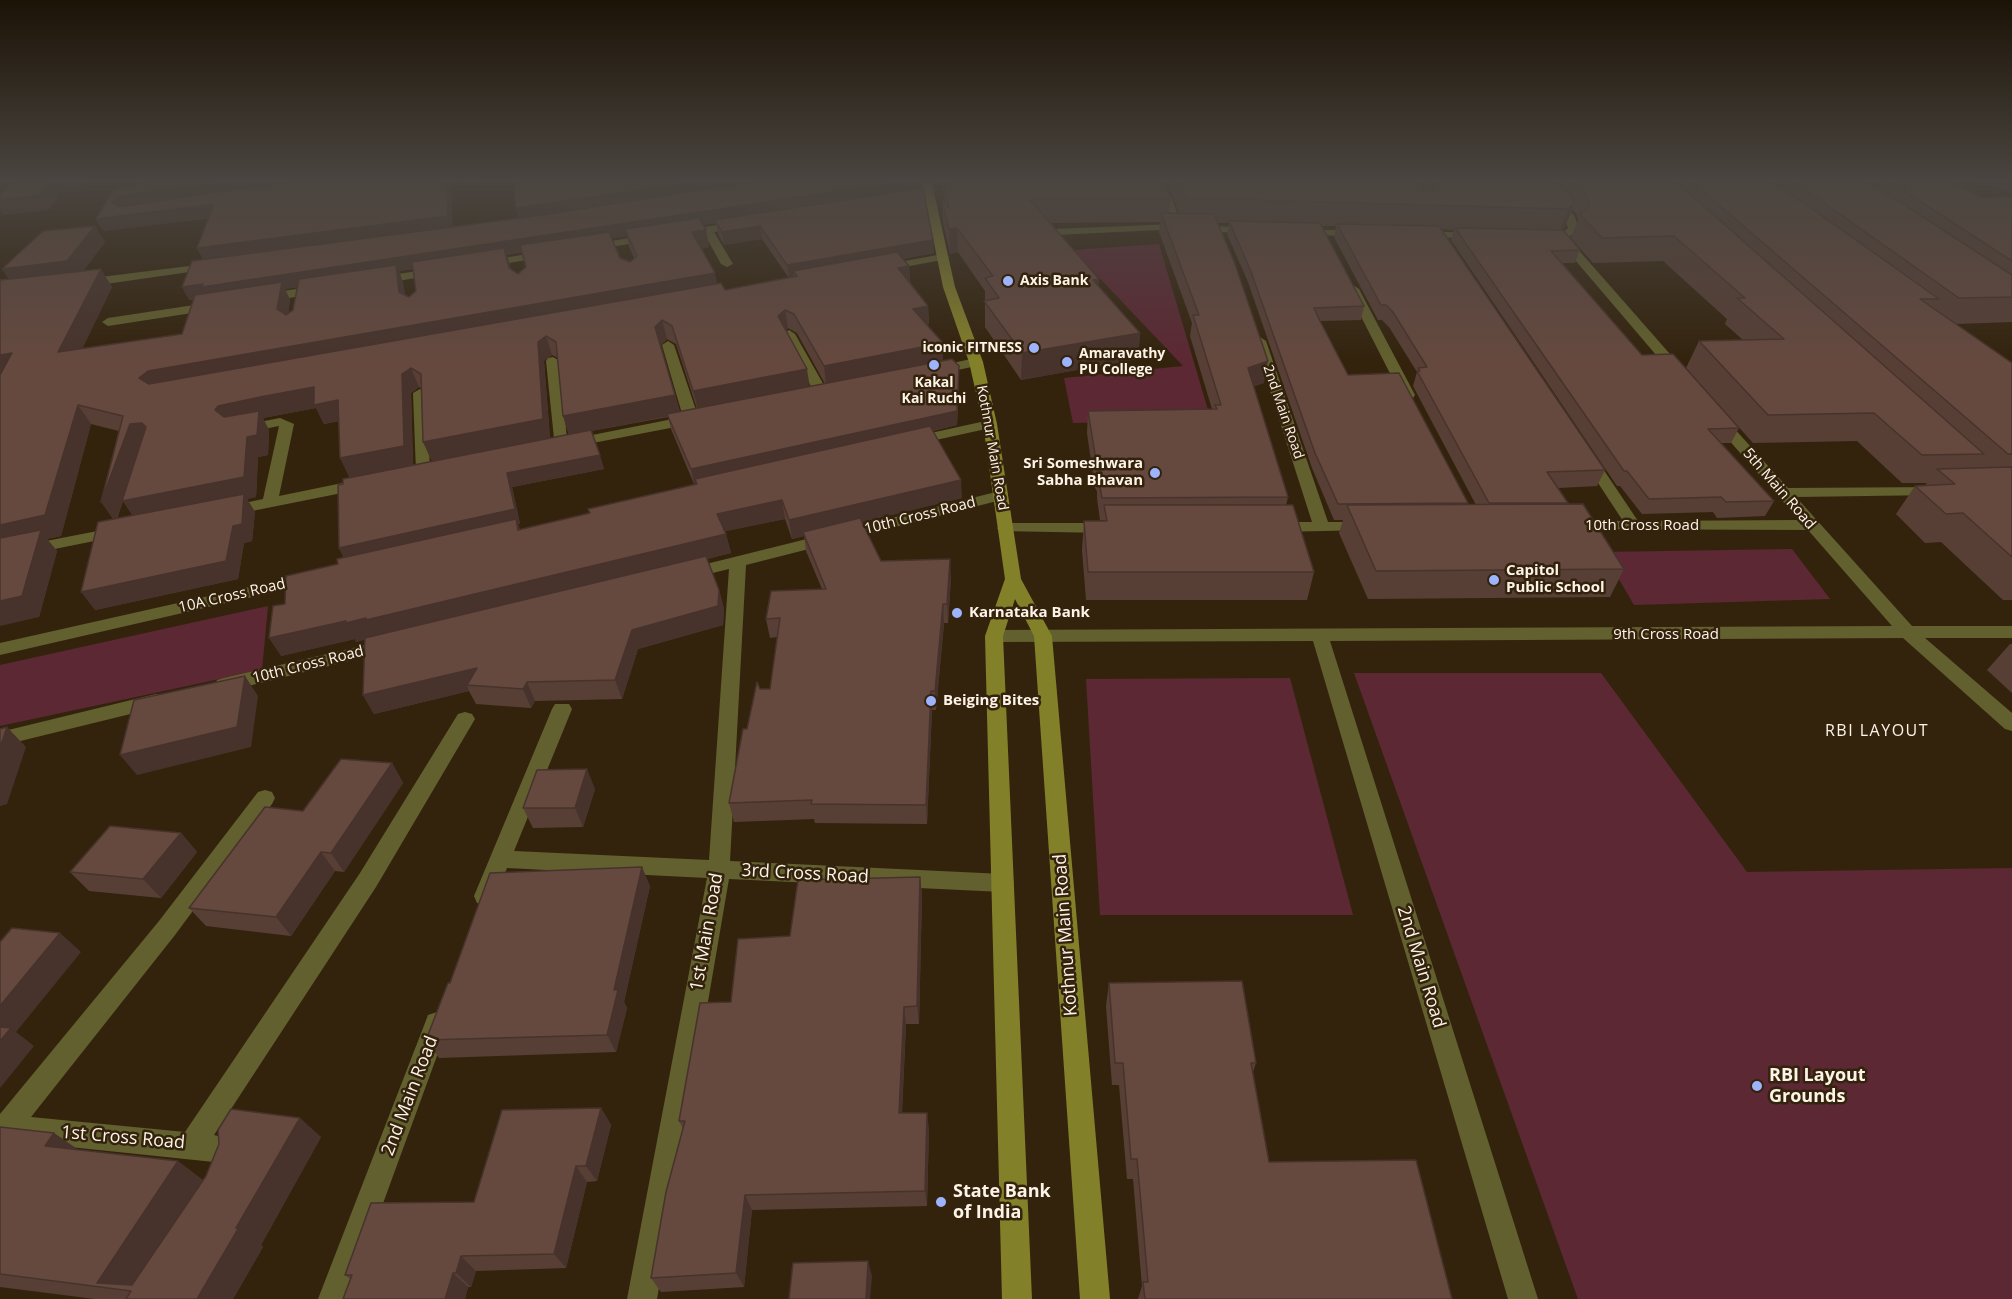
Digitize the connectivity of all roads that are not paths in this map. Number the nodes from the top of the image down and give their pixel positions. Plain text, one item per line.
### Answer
1 (652, 240) edge
2 (713, 240) edge
3 (938, 240) edge
4 (1443, 240) edge
5 (1558, 240) edge
6 (1452, 254) edge
7 (943, 257) junction
8 (231, 264) edge
9 (727, 264) dead end
10 (474, 266) edge
11 (453, 269) edge
12 (873, 270) edge
13 (1345, 273) edge
14 (366, 282) edge
15 (67, 285) edge
16 (333, 288) edge
17 (255, 300) edge
18 (221, 305) edge
19 (108, 322) dead end
20 (1255, 327) edge
21 (789, 334) edge
22 (668, 345) dead end
23 (553, 361) edge
24 (976, 362) junction
25 (921, 374) edge
26 (1692, 388) edge
27 (420, 393) edge
28 (822, 394) edge
29 (1707, 405) edge
30 (1416, 410) edge
31 (990, 424) junction
32 (235, 431) edge
33 (897, 445) edge
34 (1582, 448) edge
35 (423, 472) edge
36 (376, 482) edge
37 (1947, 490) edge
38 (1783, 494) junction
39 (1000, 496) junction
40 (270, 502) junction
41 (213, 514) edge
42 (1811, 525) junction
43 (1556, 526) edge
44 (1634, 526) junction
45 (127, 527) edge
46 (1263, 527) edge
47 (1322, 527) junction
48 (1382, 527) edge
49 (1005, 528) junction
50 (1123, 528) edge
51 (0, 555) edge
52 (738, 561) junction
53 (326, 575) edge
54 (673, 577) edge
55 (1012, 579) junction
56 (2012, 632) edge
57 (1908, 633) junction
58 (994, 636) junction
59 (1043, 636) junction
60 (1320, 636) junction
61 (408, 640) edge
62 (0, 649) edge
63 (210, 688) edge
64 (175, 696) edge
65 (562, 709) dead end
66 (465, 719) dead end
67 (2012, 724) edge
68 (0, 738) edge
69 (265, 798) dead end
70 (500, 859) junction
71 (719, 871) junction
72 (1003, 883) junction
73 (479, 914) edge
74 (445, 1002) edge
75 (3, 1131) edge
76 (194, 1144) junction
77 (223, 1174) edge
78 (333, 1299) edge
79 (642, 1299) edge
80 (1017, 1299) edge
81 (1095, 1299) edge
82 (1523, 1299) edge

1 - 10 street
2 - 9 street
3 - 7 main road, Kothnur Main Road
4 - 6 street
5 - 26 street
7 - 12 street
7 - 24 main road, Kothnur Main Road
8 - 15 street
11 - 14 street
13 - 30 street
16 - 17 street
18 - 19 street
20 - 47 street, 2nd Main Road
21 - 28 street
22 - 23 street
24 - 25 street
24 - 31 main road, Kothnur Main Road
27 - 35 street
29 - 38 street, 5th Main Road
31 - 33 street
31 - 39 main road, Kothnur Main Road
32 - 40 street
34 - 44 street
36 - 40 street
37 - 38 street
38 - 42 street, 5th Main Road
39 - 49 main road, Kothnur Main Road
39 - 52 street, 10th Cross Road
40 - 41 street
42 - 44 street, 10th Cross Road
42 - 57 street, 5th Main Road
43 - 44 street, 10th Cross Road
45 - 51 street
46 - 47 street
47 - 48 street
49 - 50 street
49 - 55 main road, Kothnur Main Road
52 - 54 street, 10th Cross Road
52 - 71 street, 1st Main Road
53 - 62 street, 10A Cross Road
55 - 58 main road, Kothnur Main Road
55 - 59 main road, Kothnur Main Road
56 - 57 street, 9th Cross Road
57 - 60 street, 9th Cross Road
57 - 67 street, 5th Main Road
58 - 59 street, 9th Cross Road
58 - 72 main road, Kothnur Main Road
59 - 60 street, 9th Cross Road
59 - 81 main road, Kothnur Main Road
60 - 82 street, 2nd Main Road
61 - 63 street, 10th Cross Road
64 - 68 street
65 - 70 street
66 - 76 street
69 - 75 street
70 - 71 street, 3rd Cross Road
70 - 73 street
71 - 72 street, 3rd Cross Road
71 - 79 street, 1st Main Road
72 - 80 main road, Kothnur Main Road
74 - 78 street, 2nd Main Road
75 - 76 street, 1st Cross Road
76 - 77 street, 1st Cross Road

